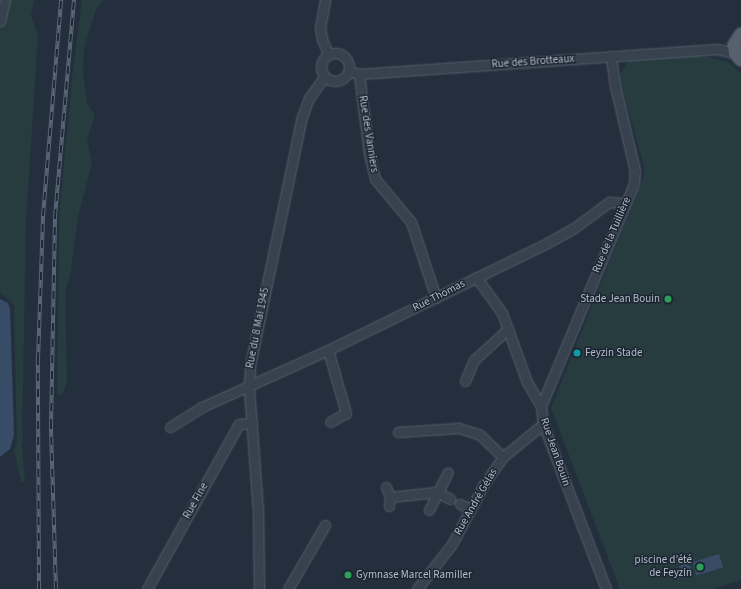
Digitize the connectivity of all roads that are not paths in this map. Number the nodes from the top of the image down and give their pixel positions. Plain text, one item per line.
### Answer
1 (5, 0) edge
2 (324, 0) edge
3 (0, 21) edge
4 (738, 37) edge
5 (717, 49) junction
6 (328, 54) junction
7 (611, 56) junction
8 (738, 57) edge
9 (349, 71) junction
10 (358, 74) junction
11 (325, 76) junction
12 (625, 203) junction
13 (476, 277) junction
14 (436, 298) junction
15 (508, 329) junction
16 (328, 350) junction
17 (465, 381) dead end
18 (249, 387) junction
19 (541, 406) junction
20 (330, 422) dead end
21 (252, 423) junction
22 (543, 424) junction
23 (170, 427) dead end
24 (398, 432) dead end
25 (503, 457) junction
26 (448, 472) dead end
27 (386, 487) dead end
28 (437, 492) junction
29 (450, 499) dead end
30 (460, 504) dead end
31 (470, 509) junction
32 (429, 510) dead end
33 (325, 525) dead end
34 (147, 589) edge
35 (259, 589) edge
36 (288, 589) edge
37 (417, 589) edge
38 (606, 589) edge

1 - 3 street
2 - 6 street
4 - 5 street, Rue des Brotteaux
4 - 8 main road
5 - 7 street, Rue des Brotteaux
5 - 8 street, Rue des Brotteaux
6 - 9 street
6 - 11 street
7 - 10 street, Rue des Brotteaux
7 - 12 street, Rue de la Tuillière
9 - 10 street, Rue des Brotteaux
9 - 11 street
10 - 14 street, Rue des Vanniers
11 - 18 street, Rue du 8 Mai 1945
12 - 13 street, Rue Thomas
12 - 19 street, Rue de la Tuillière
13 - 14 street, Rue Thomas
13 - 15 street, Rue Jean Bouin
14 - 16 street, Rue Thomas
15 - 17 street
15 - 19 street, Rue Jean Bouin
16 - 18 street, Rue Thomas
16 - 20 street
18 - 21 street, Rue du 8 Mai 1945
18 - 23 street, Rue Thomas
19 - 22 street, Rue Jean Bouin
21 - 34 street, Rue Fine
21 - 35 street, Rue du 8 Mai 1945
22 - 25 street, Rue André Gélas
22 - 38 street, Rue Jean Bouin
24 - 25 street
25 - 31 street, Rue André Gélas
26 - 28 street
27 - 28 street
28 - 29 street
28 - 32 street
30 - 31 street
31 - 37 street, Rue André Gélas
33 - 36 street

